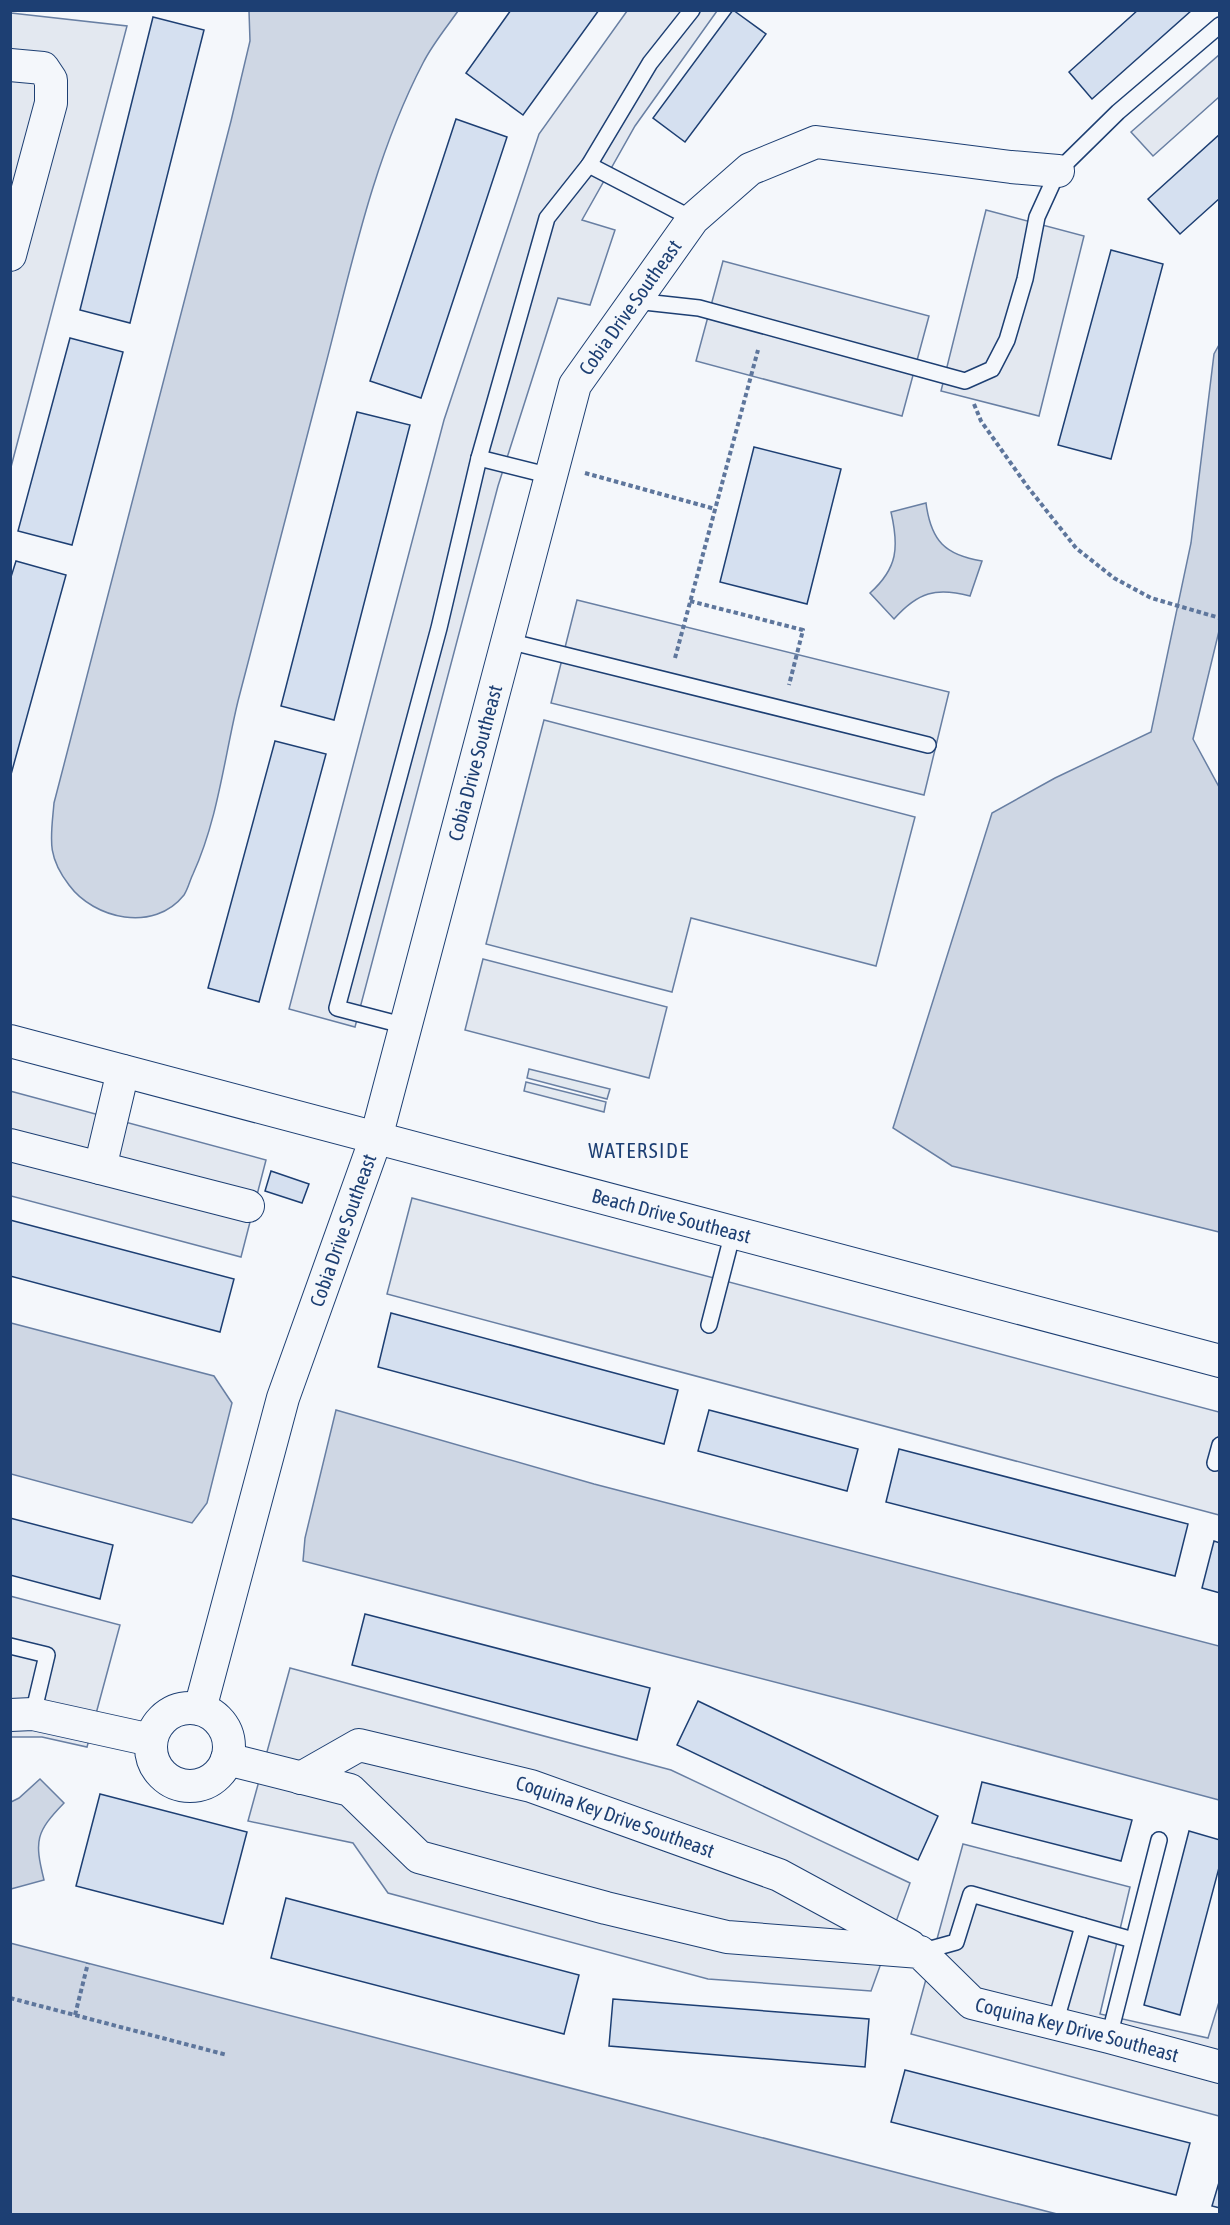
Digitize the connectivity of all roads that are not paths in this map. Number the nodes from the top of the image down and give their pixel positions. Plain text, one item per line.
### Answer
1 (692, 10) edge
2 (1220, 25) edge
3 (10, 64) edge
4 (589, 165) junction
5 (1058, 171) junction
6 (693, 219) junction
7 (10, 255) edge
8 (635, 301) junction
9 (479, 458) junction
10 (552, 470) junction
11 (508, 641) junction
12 (928, 745) dead end
13 (405, 1026) junction
14 (10, 1041) edge
15 (123, 1071) junction
16 (376, 1138) junction
17 (10, 1145) edge
18 (100, 1168) junction
19 (248, 1206) dead end
20 (733, 1232) junction
21 (709, 1326) dead end
22 (1220, 1361) edge
23 (1220, 1445) edge
24 (1215, 1463) dead end
25 (10, 1647) edge
26 (200, 1709) junction
27 (22, 1714) edge
28 (152, 1740) junction
29 (227, 1759) junction
30 (301, 1778) junction
31 (1159, 1840) dead end
32 (1083, 1926) junction
33 (1133, 1940) junction
34 (920, 1952) junction
35 (1056, 2024) junction
36 (1109, 2037) junction
37 (1218, 2062) edge

1 - 4 lane
2 - 5 lane
3 - 7 street
4 - 6 lane
4 - 9 lane
5 - 6 street, Cobia Drive Southeast
5 - 8 lane
6 - 8 street, Cobia Drive Southeast
8 - 10 street, Cobia Drive Southeast
9 - 10 lane
9 - 13 lane
10 - 11 street, Cobia Drive Southeast
11 - 12 lane
11 - 13 street, Cobia Drive Southeast
13 - 16 street, Cobia Drive Southeast
14 - 15 street, Beach Drive Southeast
15 - 16 street, Beach Drive Southeast
15 - 18 street
16 - 20 street, Beach Drive Southeast
16 - 26 street, Cobia Drive Southeast
17 - 18 street
18 - 19 street
20 - 21 lane
20 - 22 street, Beach Drive Southeast
23 - 24 lane
25 - 27 lane
26 - 28 street
26 - 29 street
27 - 28 street
28 - 29 street
29 - 30 street
30 - 34 street
30 - 34 street, Coquina Key Drive Southeast
31 - 33 lane
32 - 33 lane
32 - 34 lane
32 - 35 lane
33 - 36 lane
34 - 35 street, Coquina Key Drive Southeast
35 - 36 street, Coquina Key Drive Southeast
36 - 37 street, Coquina Key Drive Southeast

